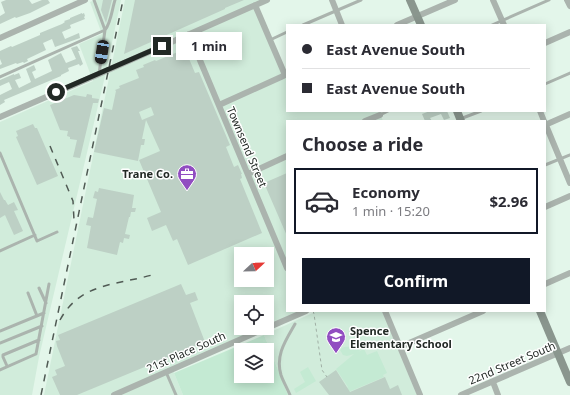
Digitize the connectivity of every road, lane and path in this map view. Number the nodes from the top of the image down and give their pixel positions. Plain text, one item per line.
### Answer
1 (85, 0) edge
2 (94, 0) edge
3 (115, 0) edge
4 (267, 0) edge
5 (332, 0) edge
6 (360, 0) edge
7 (410, 0) edge
8 (454, 0) edge
9 (493, 0) edge
10 (549, 0) edge
11 (567, 0) edge
12 (255, 5) junction
13 (570, 6) edge
14 (336, 11) junction
15 (417, 16) junction
16 (503, 23) edge
17 (305, 24) edge
18 (342, 24) edge
19 (399, 24) edge
20 (421, 24) edge
21 (105, 30) junction
22 (286, 32) edge
23 (570, 32) edge
24 (190, 34) junction
25 (0, 38) edge
26 (270, 40) junction
27 (546, 43) edge
28 (570, 73) edge
29 (99, 74) junction
30 (286, 74) edge
31 (0, 77) edge
32 (546, 84) edge
33 (219, 105) junction
34 (478, 112) edge
35 (570, 114) edge
36 (380, 116) edge
37 (0, 117) edge
38 (368, 120) edge
39 (461, 120) edge
40 (546, 123) edge
41 (546, 125) edge
42 (0, 153) edge
43 (570, 154) edge
44 (286, 156) edge
45 (560, 159) junction
46 (4, 164) junction
47 (0, 165) edge
48 (546, 165) edge
49 (248, 174) junction
50 (570, 183) edge
51 (570, 196) edge
52 (546, 206) edge
53 (57, 232) dead end
54 (35, 235) junction
55 (0, 251) edge
56 (286, 266) edge
57 (570, 273) edge
58 (49, 284) dead end
59 (546, 284) edge
60 (39, 288) dead end
61 (28, 293) dead end
62 (46, 304) junction
63 (303, 312) edge
64 (313, 312) edge
65 (384, 312) edge
66 (481, 312) edge
67 (540, 312) edge
68 (44, 313) junction
69 (37, 316) junction
70 (295, 324) dead end
71 (274, 325) edge
72 (42, 326) junction
73 (0, 331) edge
74 (251, 335) edge
75 (39, 340) junction
76 (0, 343) edge
77 (400, 347) junction
78 (570, 348) edge
79 (558, 354) junction
80 (7, 366) junction
81 (0, 370) edge
82 (166, 372) junction
83 (327, 377) dead end
84 (493, 382) junction
85 (570, 382) edge
86 (114, 395) edge
87 (176, 395) edge
88 (290, 395) edge
89 (420, 395) edge
90 (462, 395) edge
91 (498, 395) edge

1 - 25 street
2 - 21 lane
3 - 21 lane
4 - 12 street
5 - 14 street
6 - 14 lane
7 - 15 street
8 - 15 street
9 - 16 street
10 - 16 lane
11 - 13 street
12 - 24 street
12 - 26 street
14 - 17 lane
14 - 18 street
15 - 19 street
15 - 20 street
21 - 29 lane
21 - 31 lane
22 - 26 lane
23 - 27 street
24 - 29 street
24 - 33 street, Townsend Street
26 - 30 street
28 - 32 lane
29 - 37 street
30 - 33 street
33 - 49 street, Townsend Street
34 - 39 lane
35 - 40 street
36 - 38 street
41 - 45 street
42 - 46 lane
43 - 45 lane
44 - 49 street
45 - 48 lane
45 - 50 street
46 - 47 lane
46 - 54 lane
49 - 56 street, Townsend Street
51 - 52 street
53 - 54 lane
54 - 55 lane
57 - 59 street
58 - 62 lane
60 - 62 lane
61 - 69 lane
62 - 68 lane
63 - 71 street, 21st Place South
64 - 83 path
65 - 77 street
66 - 77 street
67 - 79 street
68 - 69 lane
68 - 72 lane
69 - 73 lane
70 - 88 lane
72 - 75 lane
72 - 76 lane
74 - 82 street, 21st Place South
75 - 80 lane
75 - 80 lane
77 - 89 street
78 - 79 street, 22nd Street South
79 - 84 street, 22nd Street South
79 - 85 street
80 - 81 lane
82 - 86 street, 21st Place South
82 - 87 lane
84 - 90 street, 22nd Street South
84 - 91 street

